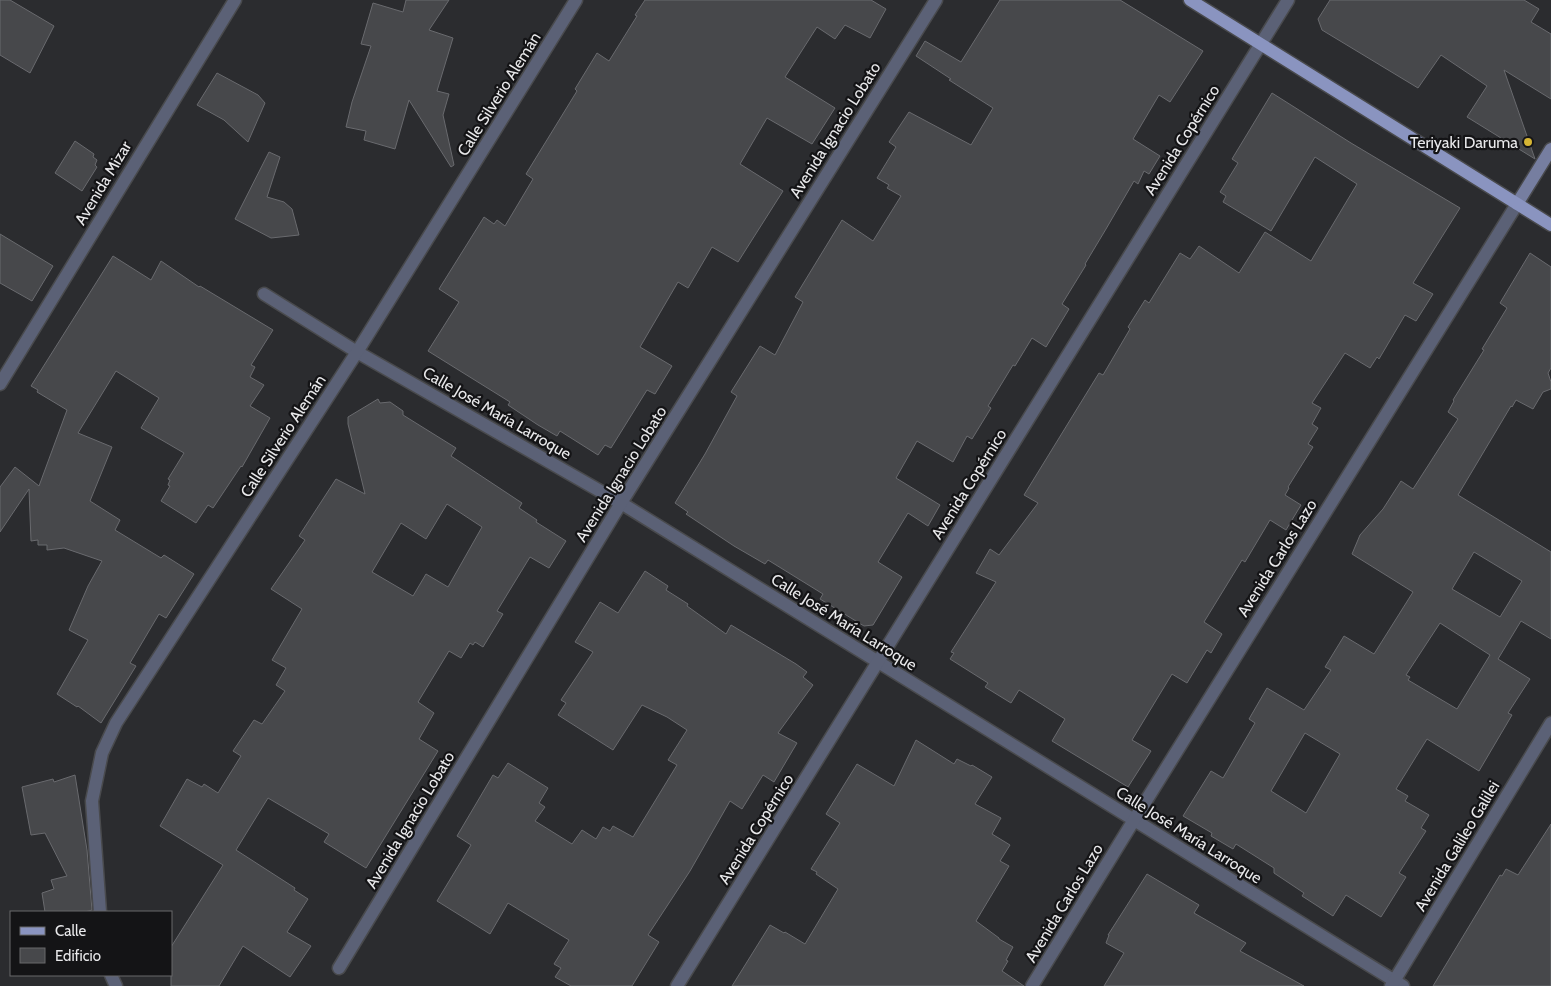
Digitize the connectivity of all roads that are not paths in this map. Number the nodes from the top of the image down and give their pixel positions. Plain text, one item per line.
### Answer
1 (235, 0) edge
2 (576, 0) edge
3 (936, 0) edge
4 (1190, 0) edge
5 (1288, 0) edge
6 (1261, 44) junction
7 (1551, 149) edge
8 (1517, 204) junction
9 (1551, 225) edge
10 (264, 294) dead end
11 (357, 352) junction
12 (0, 384) edge
13 (621, 503) junction
14 (878, 662) junction
15 (1551, 723) edge
16 (1134, 820) junction
17 (100, 911) edge
18 (339, 968) dead end
19 (1396, 984) edge
20 (677, 986) edge
21 (1032, 986) edge

1 - 12 street, Avenida Mizar
2 - 11 street, Calle Silverio Alemán
3 - 13 street, Avenida Ignacio Lobato
4 - 6 main road
5 - 6 street, Avenida Copérnico
6 - 8 main road
6 - 14 street, Avenida Copérnico
7 - 8 main road, Avenida Carlos Lazo
8 - 9 main road
8 - 16 street, Avenida Carlos Lazo
10 - 11 street, Calle José María Larroque
11 - 13 street, Calle José María Larroque
11 - 17 street, Calle Silverio Alemán
13 - 14 street, Calle José María Larroque
13 - 18 street, Avenida Ignacio Lobato
14 - 16 street, Calle José María Larroque
14 - 20 street, Avenida Copérnico
15 - 19 street, Avenida Galileo Galilei
16 - 19 street, Calle José María Larroque
16 - 21 street, Avenida Carlos Lazo

